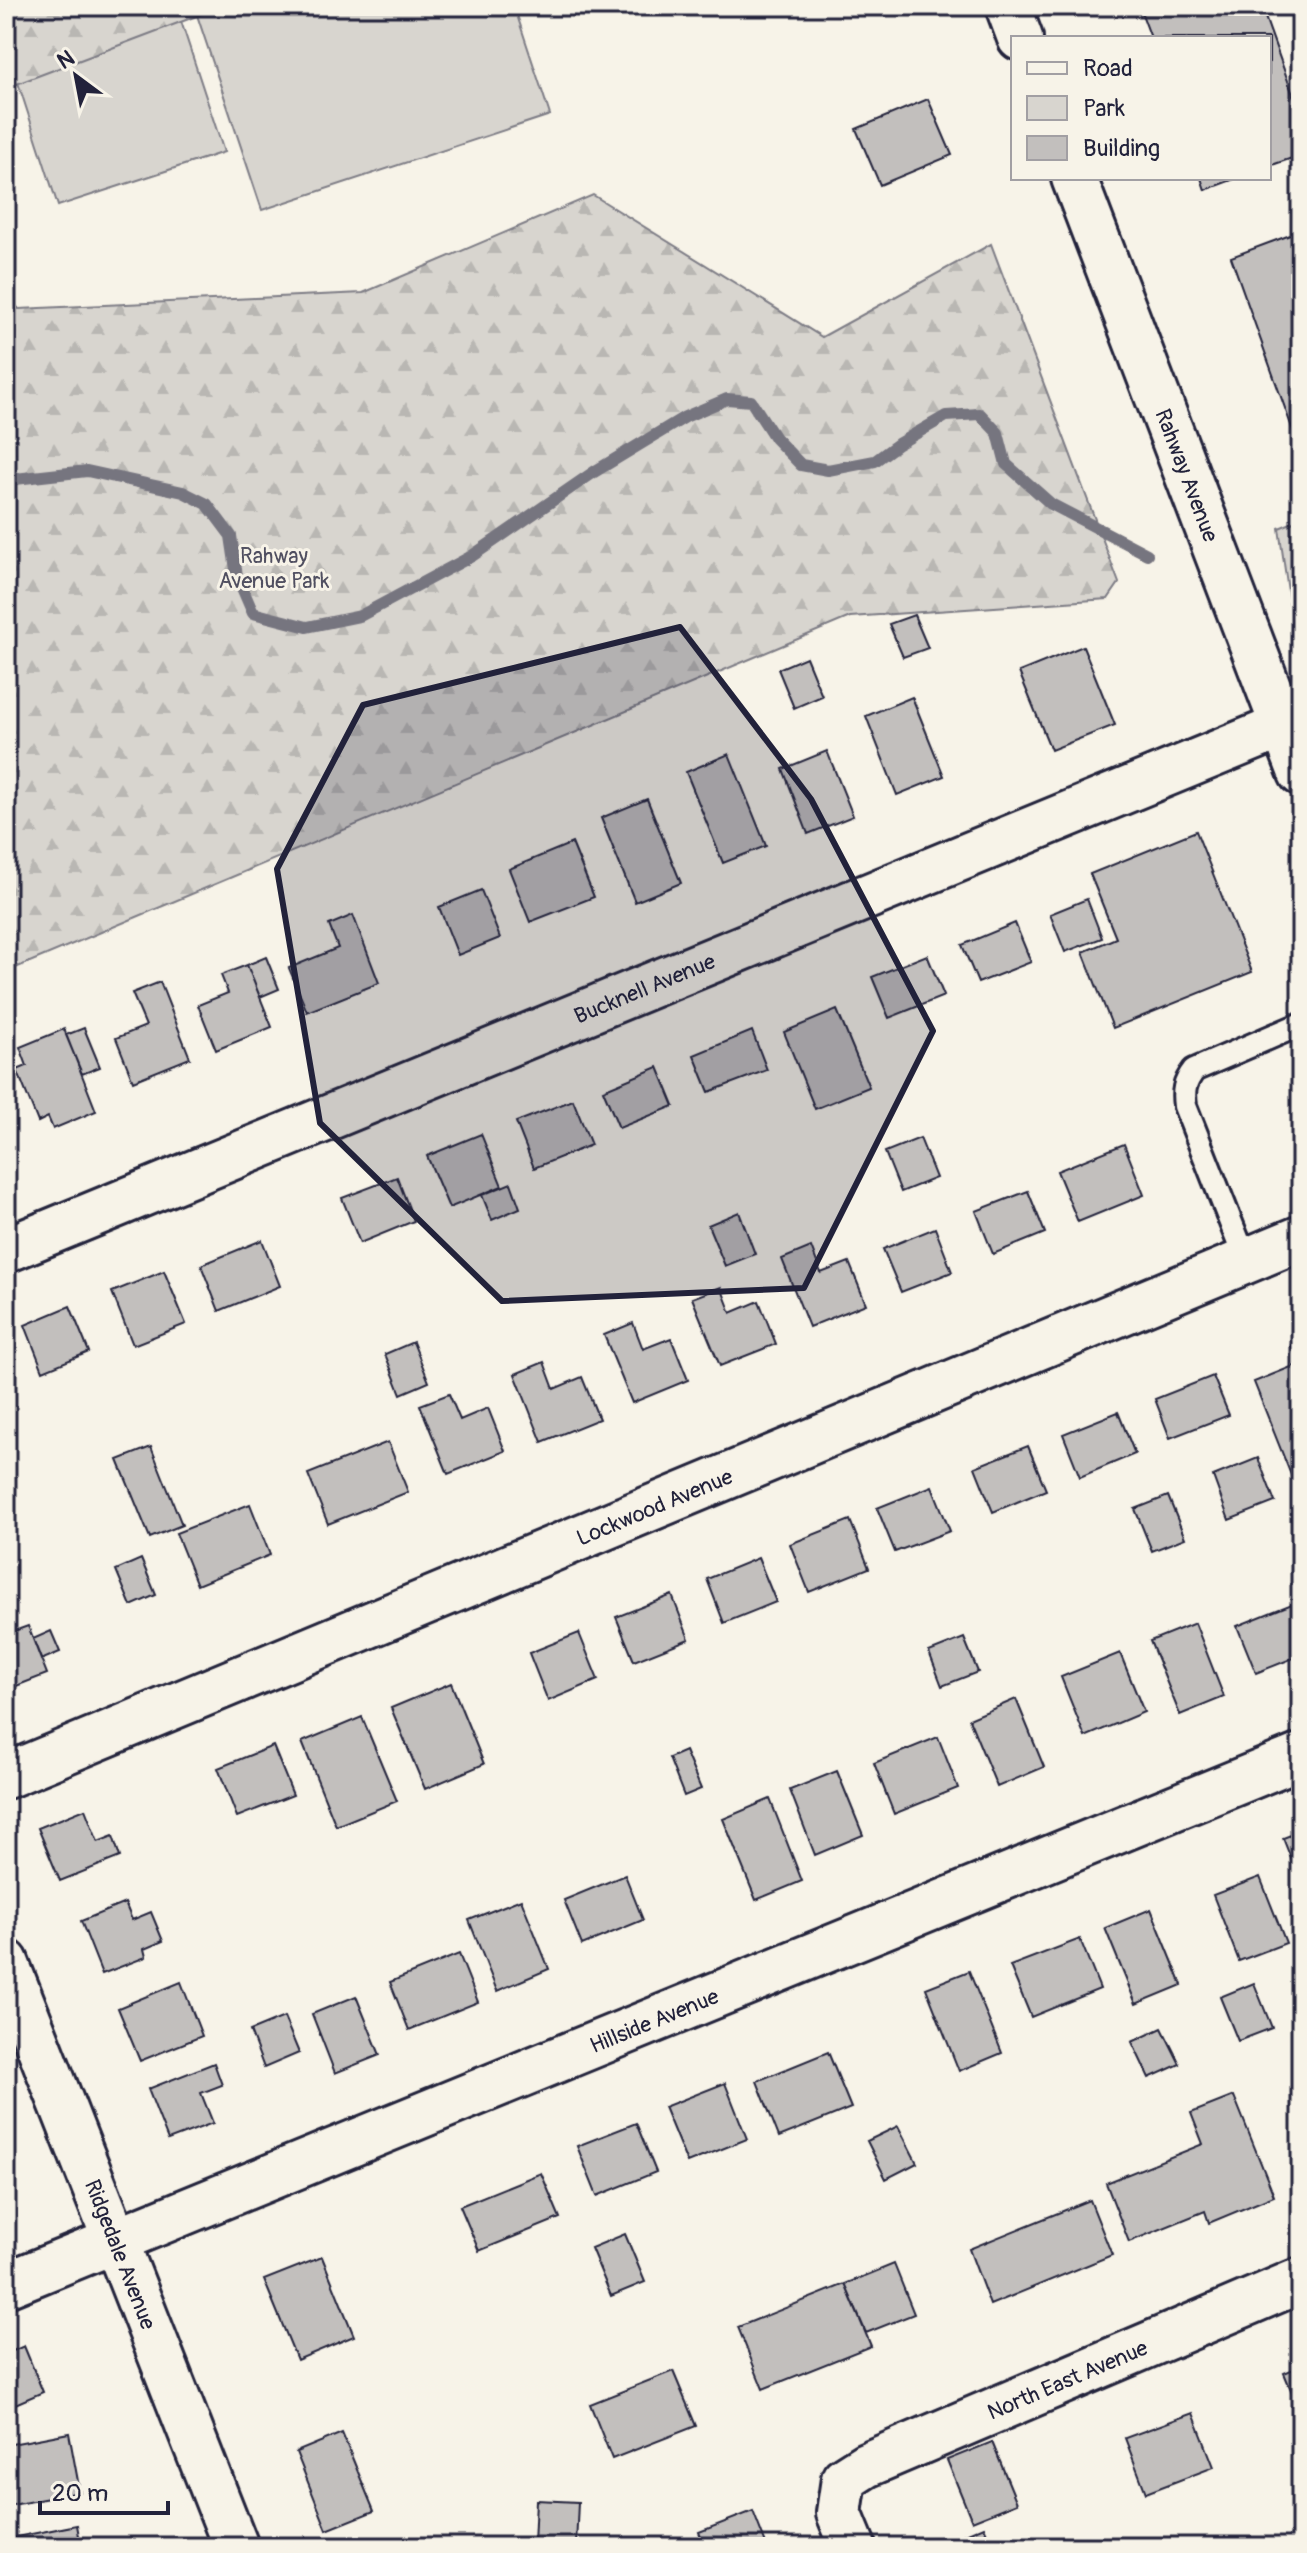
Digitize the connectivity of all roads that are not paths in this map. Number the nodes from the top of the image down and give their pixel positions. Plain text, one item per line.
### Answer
1 (1008, 6) edge
2 (1019, 36) edge
3 (1075, 180) edge
4 (1283, 726) junction
5 (1301, 773) edge
6 (1301, 1024) edge
7 (1301, 1238) edge
8 (6, 1250) edge
9 (1246, 1261) junction
10 (1301, 1756) edge
11 (6, 1776) edge
12 (6, 1962) edge
13 (117, 2241) junction
14 (1301, 2280) edge
15 (6, 2285) edge
16 (236, 2547) edge
17 (853, 2547) edge

1 - 2 street
3 - 4 street, Rahway Avenue
4 - 5 street, Rahway Avenue
4 - 8 street, Bucknell Avenue
6 - 9 lane
7 - 9 street, Lockwood Avenue
9 - 11 street, Lockwood Avenue
10 - 13 street, Hillside Avenue
12 - 13 street, Ridgedale Avenue
13 - 15 street, Hillside Avenue
13 - 16 street, Ridgedale Avenue
14 - 17 street, North East Avenue

